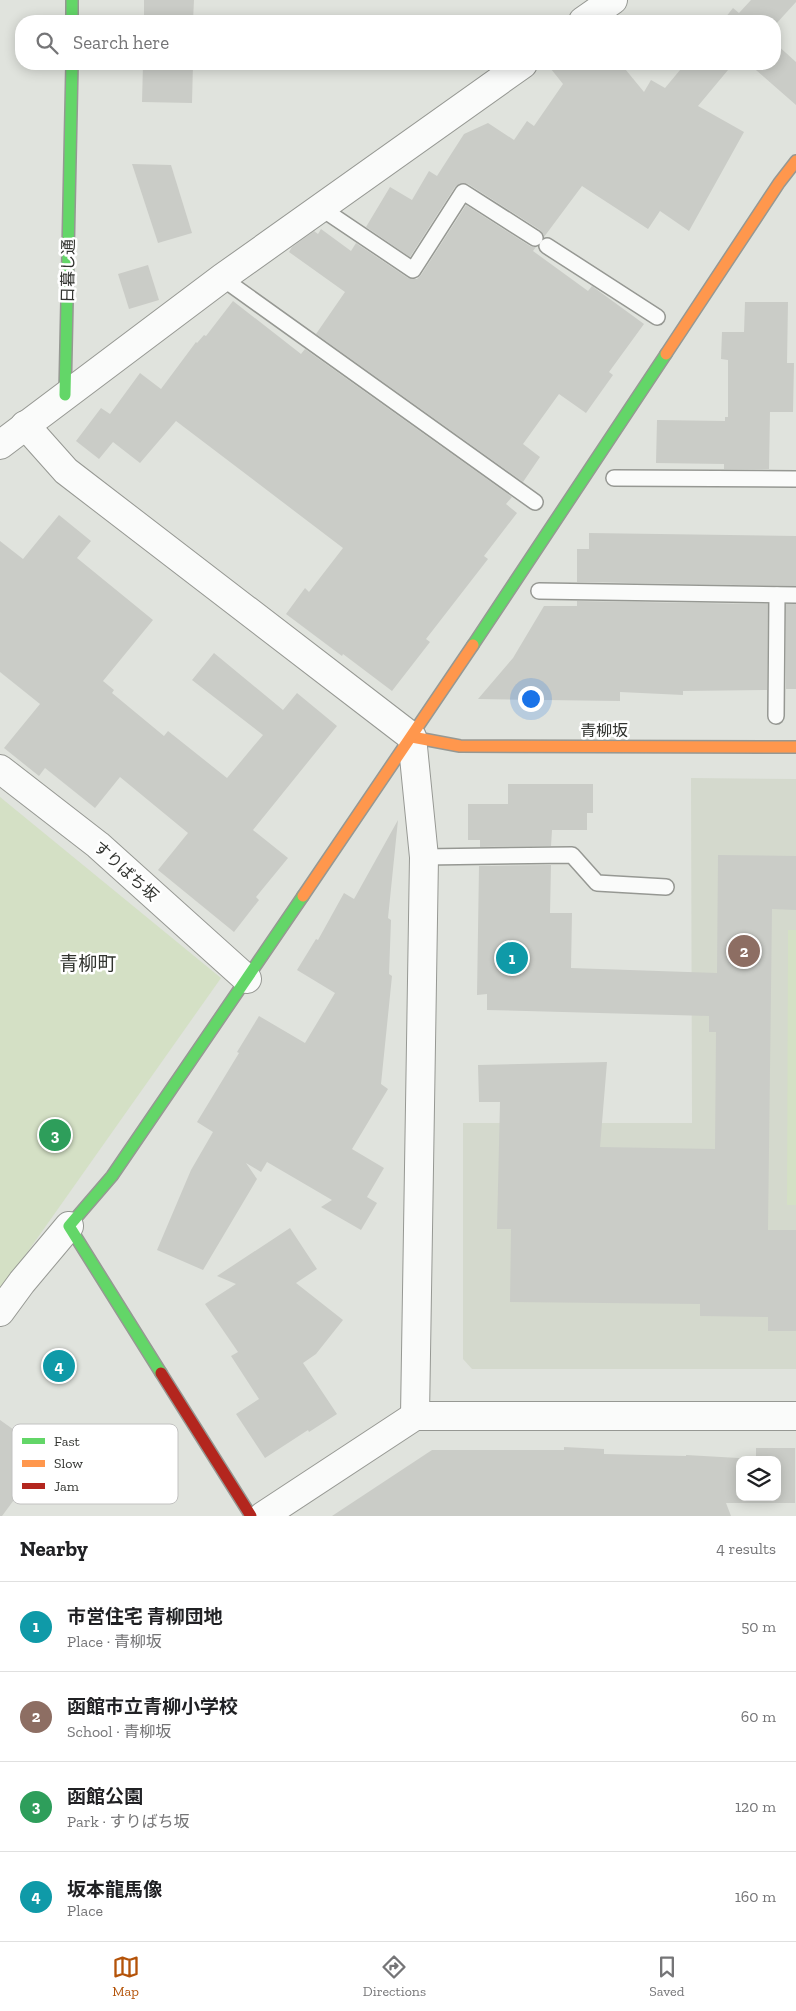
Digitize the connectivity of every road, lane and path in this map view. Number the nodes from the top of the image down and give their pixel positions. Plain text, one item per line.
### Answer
1 (72, 0) edge
2 (72, 15) edge
3 (72, 70) edge
4 (515, 70) edge
5 (796, 161) edge
6 (321, 208) junction
7 (222, 278) junction
8 (657, 317) dead end
9 (65, 395) junction
10 (25, 425) junction
11 (0, 445) edge
12 (614, 478) dead end
13 (796, 479) edge
14 (535, 502) dead end
15 (539, 591) dead end
16 (777, 595) junction
17 (796, 596) edge
18 (776, 716) dead end
19 (412, 737) junction
20 (796, 747) edge
21 (0, 769) edge
22 (424, 857) junction
23 (666, 886) dead end
24 (247, 979) junction
25 (69, 1226) junction
26 (0, 1312) edge
27 (415, 1416) junction
28 (796, 1416) edge
29 (251, 1516) edge
30 (263, 1516) edge

1 - 2 street
3 - 9 street, 日暮し通
4 - 6 street
5 - 19 street
6 - 7 street
6 - 8 lane
7 - 9 street
7 - 14 lane
9 - 10 street
10 - 11 street
10 - 19 street
12 - 13 lane
15 - 16 lane
16 - 17 lane
16 - 18 lane
19 - 20 street, 青柳坂
19 - 22 street
19 - 24 street
21 - 24 street, すりばち坂
22 - 23 lane
22 - 27 street
24 - 25 street
25 - 26 street
25 - 29 street
27 - 28 street
27 - 30 street

